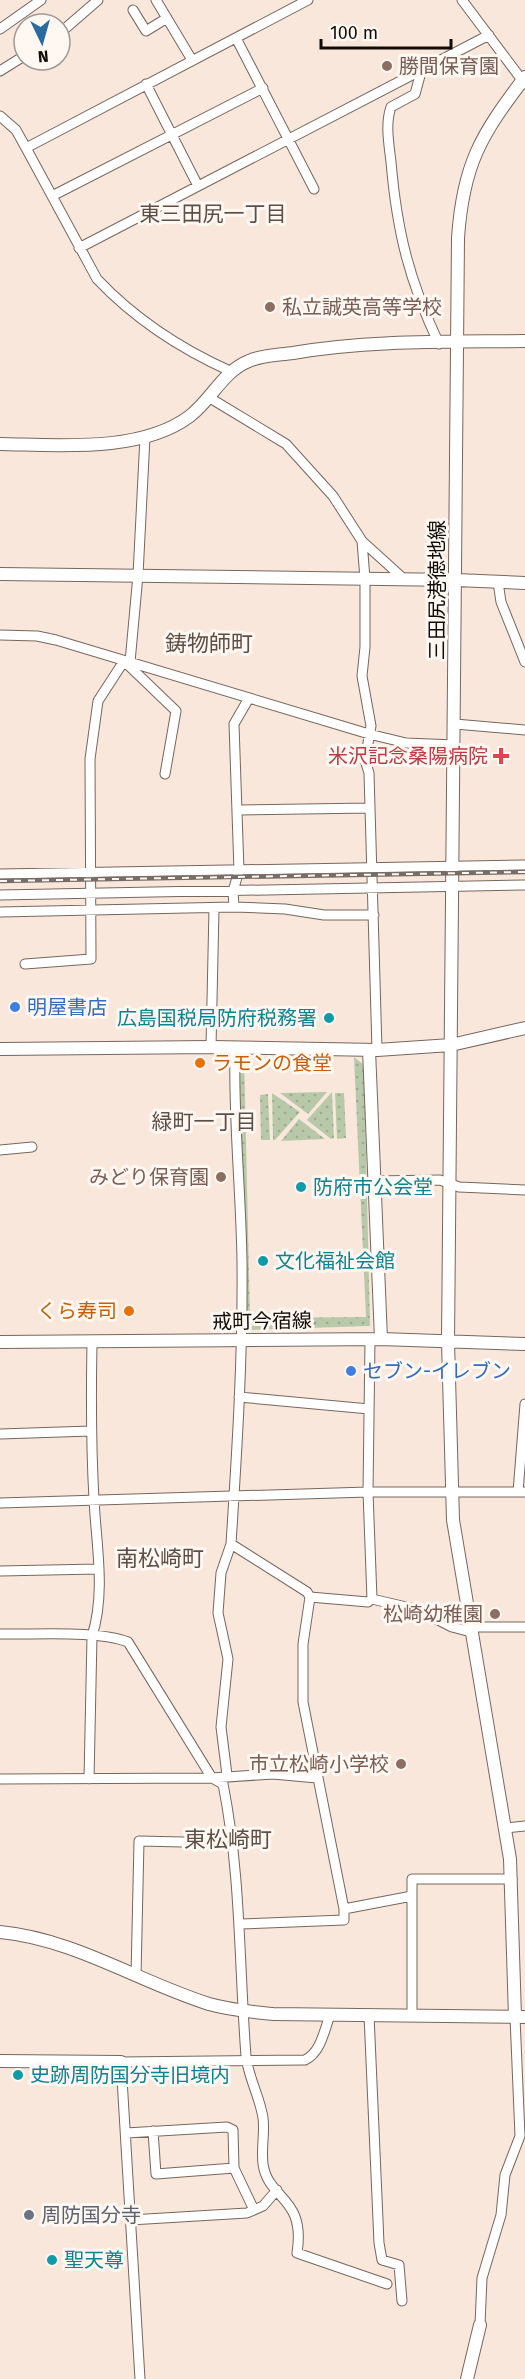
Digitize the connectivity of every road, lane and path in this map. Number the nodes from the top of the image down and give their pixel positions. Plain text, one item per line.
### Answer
1 (41, 0) edge
2 (98, 0) edge
3 (156, 0) edge
4 (308, 0) edge
5 (462, 0) edge
6 (133, 10) dead end
7 (167, 18) junction
8 (72, 23) edge
9 (0, 29) edge
10 (489, 35) junction
11 (236, 38) junction
12 (192, 60) junction
13 (421, 72) junction
14 (524, 80) edge
15 (146, 84) junction
16 (263, 88) junction
17 (0, 116) edge
18 (172, 134) junction
19 (290, 140) junction
20 (26, 148) junction
21 (198, 186) junction
22 (314, 189) dead end
23 (52, 196) junction
24 (80, 248) junction
25 (525, 341) edge
26 (457, 342) junction
27 (439, 344) junction
28 (230, 371) junction
29 (210, 398) junction
30 (145, 437) junction
31 (0, 444) edge
32 (362, 541) junction
33 (0, 574) edge
34 (138, 575) junction
35 (365, 579) junction
36 (405, 580) junction
37 (456, 580) junction
38 (498, 582) junction
39 (525, 583) edge
40 (0, 635) edge
41 (127, 662) junction
42 (525, 662) edge
43 (249, 698) junction
44 (455, 724) junction
45 (525, 730) edge
46 (369, 734) junction
47 (455, 745) junction
48 (165, 774) dead end
49 (370, 808) junction
50 (238, 810) junction
51 (525, 865) edge
52 (452, 868) junction
53 (373, 869) junction
54 (239, 871) junction
55 (92, 873) junction
56 (0, 874) edge
57 (525, 885) edge
58 (451, 887) junction
59 (372, 889) junction
60 (233, 891) junction
61 (93, 894) junction
62 (0, 895) edge
63 (234, 907) junction
64 (214, 908) junction
65 (92, 911) junction
66 (0, 912) edge
67 (374, 915) junction
68 (25, 964) dead end
69 (525, 1028) edge
70 (451, 1045) junction
71 (211, 1047) junction
72 (235, 1047) junction
73 (0, 1049) edge
74 (373, 1050) junction
75 (32, 1147) dead end
76 (0, 1150) edge
77 (374, 1180) junction
78 (449, 1184) junction
79 (525, 1190) edge
80 (375, 1340) junction
81 (242, 1341) junction
82 (0, 1342) edge
83 (92, 1342) junction
84 (448, 1342) junction
85 (525, 1344) edge
86 (239, 1397) junction
87 (525, 1404) edge
88 (369, 1409) junction
89 (91, 1431) junction
90 (0, 1434) edge
91 (368, 1492) junction
92 (522, 1492) edge
93 (452, 1493) junction
94 (234, 1495) junction
95 (94, 1500) junction
96 (0, 1503) edge
97 (231, 1544) junction
98 (98, 1569) junction
99 (0, 1571) edge
100 (310, 1598) junction
101 (372, 1599) junction
102 (525, 1628) edge
103 (471, 1630) junction
104 (0, 1634) edge
105 (92, 1636) junction
106 (227, 1775) junction
107 (212, 1778) junction
108 (317, 1778) junction
109 (0, 1779) edge
110 (89, 1779) junction
111 (525, 1826) edge
112 (505, 1828) junction
113 (183, 1842) dead end
114 (512, 1880) junction
115 (412, 1896) junction
116 (344, 1909) junction
117 (240, 1924) junction
118 (0, 1932) edge
119 (136, 1976) junction
120 (245, 2011) junction
121 (330, 2015) junction
122 (369, 2015) junction
123 (412, 2016) junction
124 (520, 2017) edge
125 (247, 2060) junction
126 (0, 2061) edge
127 (122, 2062) junction
128 (153, 2131) junction
129 (126, 2133) junction
130 (234, 2168) junction
131 (277, 2190) junction
132 (254, 2210) junction
133 (130, 2220) junction
134 (387, 2284) dead end
135 (402, 2301) dead end
136 (480, 2325) joint
137 (140, 2379) edge
138 (467, 2379) edge

1 - 9 street
2 - 8 street
3 - 7 street
4 - 11 street
5 - 10 street
6 - 7 street
7 - 12 street
10 - 13 street
10 - 14 street
11 - 12 street
11 - 16 street
12 - 15 street
13 - 19 street
13 - 27 street
14 - 26 street, 三田尻港徳地線
15 - 18 street
15 - 20 street
16 - 18 street
16 - 19 street
17 - 20 street
18 - 21 street
18 - 23 street
19 - 21 street
19 - 22 street
20 - 23 street
21 - 24 street
23 - 24 street
24 - 28 street
25 - 26 street
26 - 27 street
26 - 37 street, 三田尻港徳地線
27 - 28 street
28 - 29 street
29 - 30 street
29 - 32 street
30 - 31 street
30 - 34 street
32 - 35 street
32 - 36 street
33 - 34 street
34 - 35 street
34 - 41 street
35 - 36 street
35 - 46 street
36 - 37 street
37 - 38 street
37 - 44 street, 三田尻港徳地線
38 - 39 street
38 - 42 street
40 - 41 street
41 - 43 street
41 - 48 street
41 - 55 street
43 - 46 street
43 - 50 street
44 - 45 street
44 - 47 street, 三田尻港徳地線
46 - 47 street
46 - 49 street
47 - 52 street, 三田尻港徳地線
49 - 50 street
49 - 53 street
50 - 54 street
51 - 52 street
52 - 53 street
52 - 58 street, 三田尻港徳地線
53 - 54 street
53 - 59 street
54 - 55 street
54 - 60 street
55 - 56 street
55 - 61 street
57 - 58 street
58 - 59 street
58 - 70 street, 三田尻港徳地線
59 - 60 street
59 - 67 street
60 - 61 street
60 - 63 street
61 - 62 street
61 - 65 street
63 - 64 street
63 - 67 street
64 - 65 street
64 - 71 street
65 - 66 street
65 - 68 street
67 - 74 street
69 - 70 street
70 - 74 street
70 - 78 street, 三田尻港徳地線
71 - 72 street
71 - 73 street
72 - 74 street
72 - 81 street
74 - 77 street
75 - 76 street
77 - 78 street
77 - 80 street
78 - 79 street
78 - 84 street, 三田尻港徳地線
80 - 81 street, 戒町今宿線
80 - 84 street, 戒町今宿線
80 - 88 street
81 - 83 street, 戒町今宿線
81 - 86 street
82 - 83 street, 戒町今宿線
83 - 89 street
84 - 85 street, 戒町今宿線
84 - 93 street, 三田尻港徳地線
86 - 88 street
86 - 94 street
87 - 92 street
88 - 91 street
89 - 90 street
89 - 95 street
91 - 93 street
91 - 94 street
91 - 101 street
92 - 93 street
93 - 103 street, 三田尻港徳地線
94 - 95 street
94 - 97 street
95 - 96 street
95 - 98 street
97 - 100 street
97 - 106 street
98 - 99 street
98 - 105 street
100 - 101 street
100 - 108 street
101 - 103 street
102 - 103 street
103 - 112 street, 三田尻港徳地線
104 - 105 street
105 - 107 street
105 - 110 street
106 - 107 street
106 - 108 street
107 - 110 street
107 - 117 street
108 - 116 street
109 - 110 street
111 - 112 street
112 - 114 street, 三田尻港徳地線
113 - 119 street
114 - 115 street
114 - 124 street, 三田尻港徳地線
115 - 116 street
115 - 123 street
116 - 117 street
117 - 120 street
118 - 119 street
119 - 120 street
120 - 121 street
120 - 125 street
121 - 122 street
121 - 125 street
122 - 123 street
122 - 135 street
123 - 124 street
124 - 136 street
125 - 127 street
125 - 131 street
126 - 127 street
127 - 129 street
128 - 129 street
128 - 130 street
128 - 130 street
129 - 133 street
130 - 132 street
131 - 132 street
131 - 134 street
132 - 133 street
133 - 137 street
136 - 138 street

